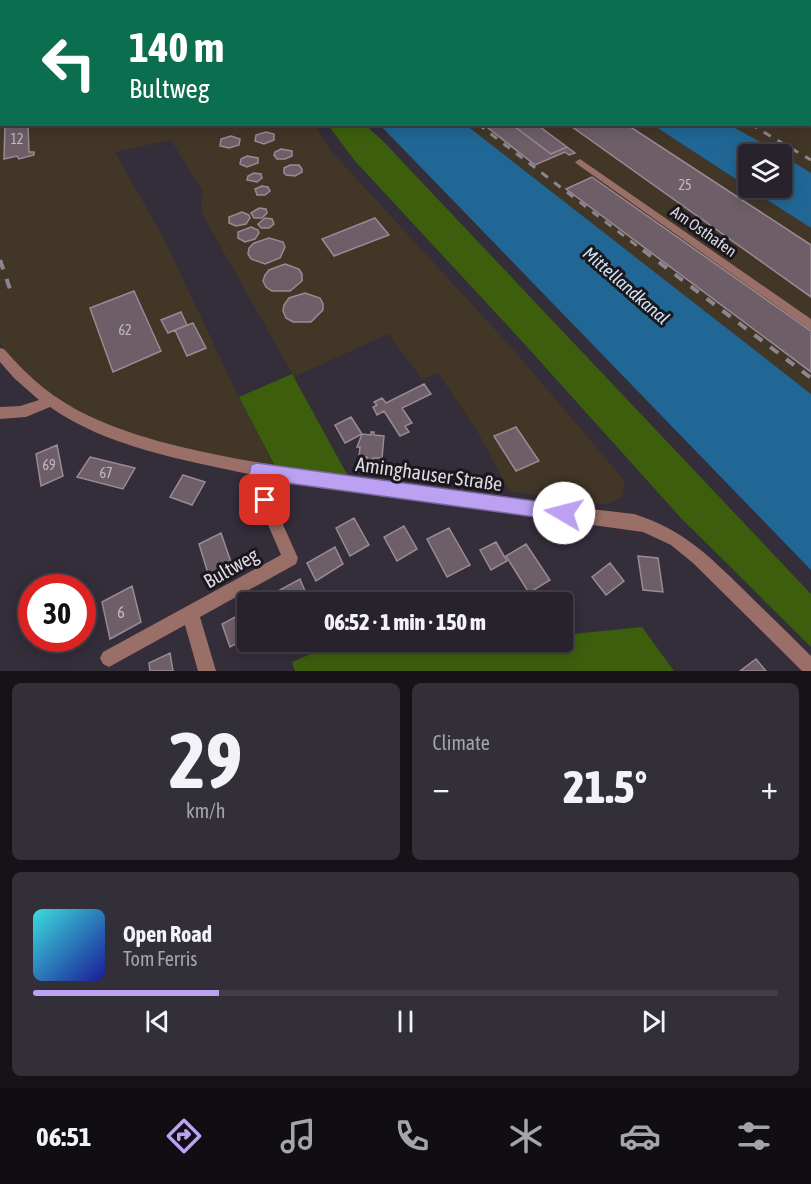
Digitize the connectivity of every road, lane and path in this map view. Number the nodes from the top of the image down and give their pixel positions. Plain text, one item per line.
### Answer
1 (580, 162) dead end
2 (811, 325) edge
3 (0, 353) edge
4 (50, 401) junction
5 (0, 412) edge
6 (257, 471) junction
7 (191, 615) junction
8 (109, 658) dead end
9 (811, 668) edge
10 (207, 671) edge

1 - 2 street, Am Osthafen
3 - 4 street, Aminghauser Straße
4 - 5 street
4 - 6 street, Aminghauser Straße
6 - 7 street, Bultweg
6 - 9 street, Aminghauser Straße
7 - 8 street, Bultweg
7 - 10 street

